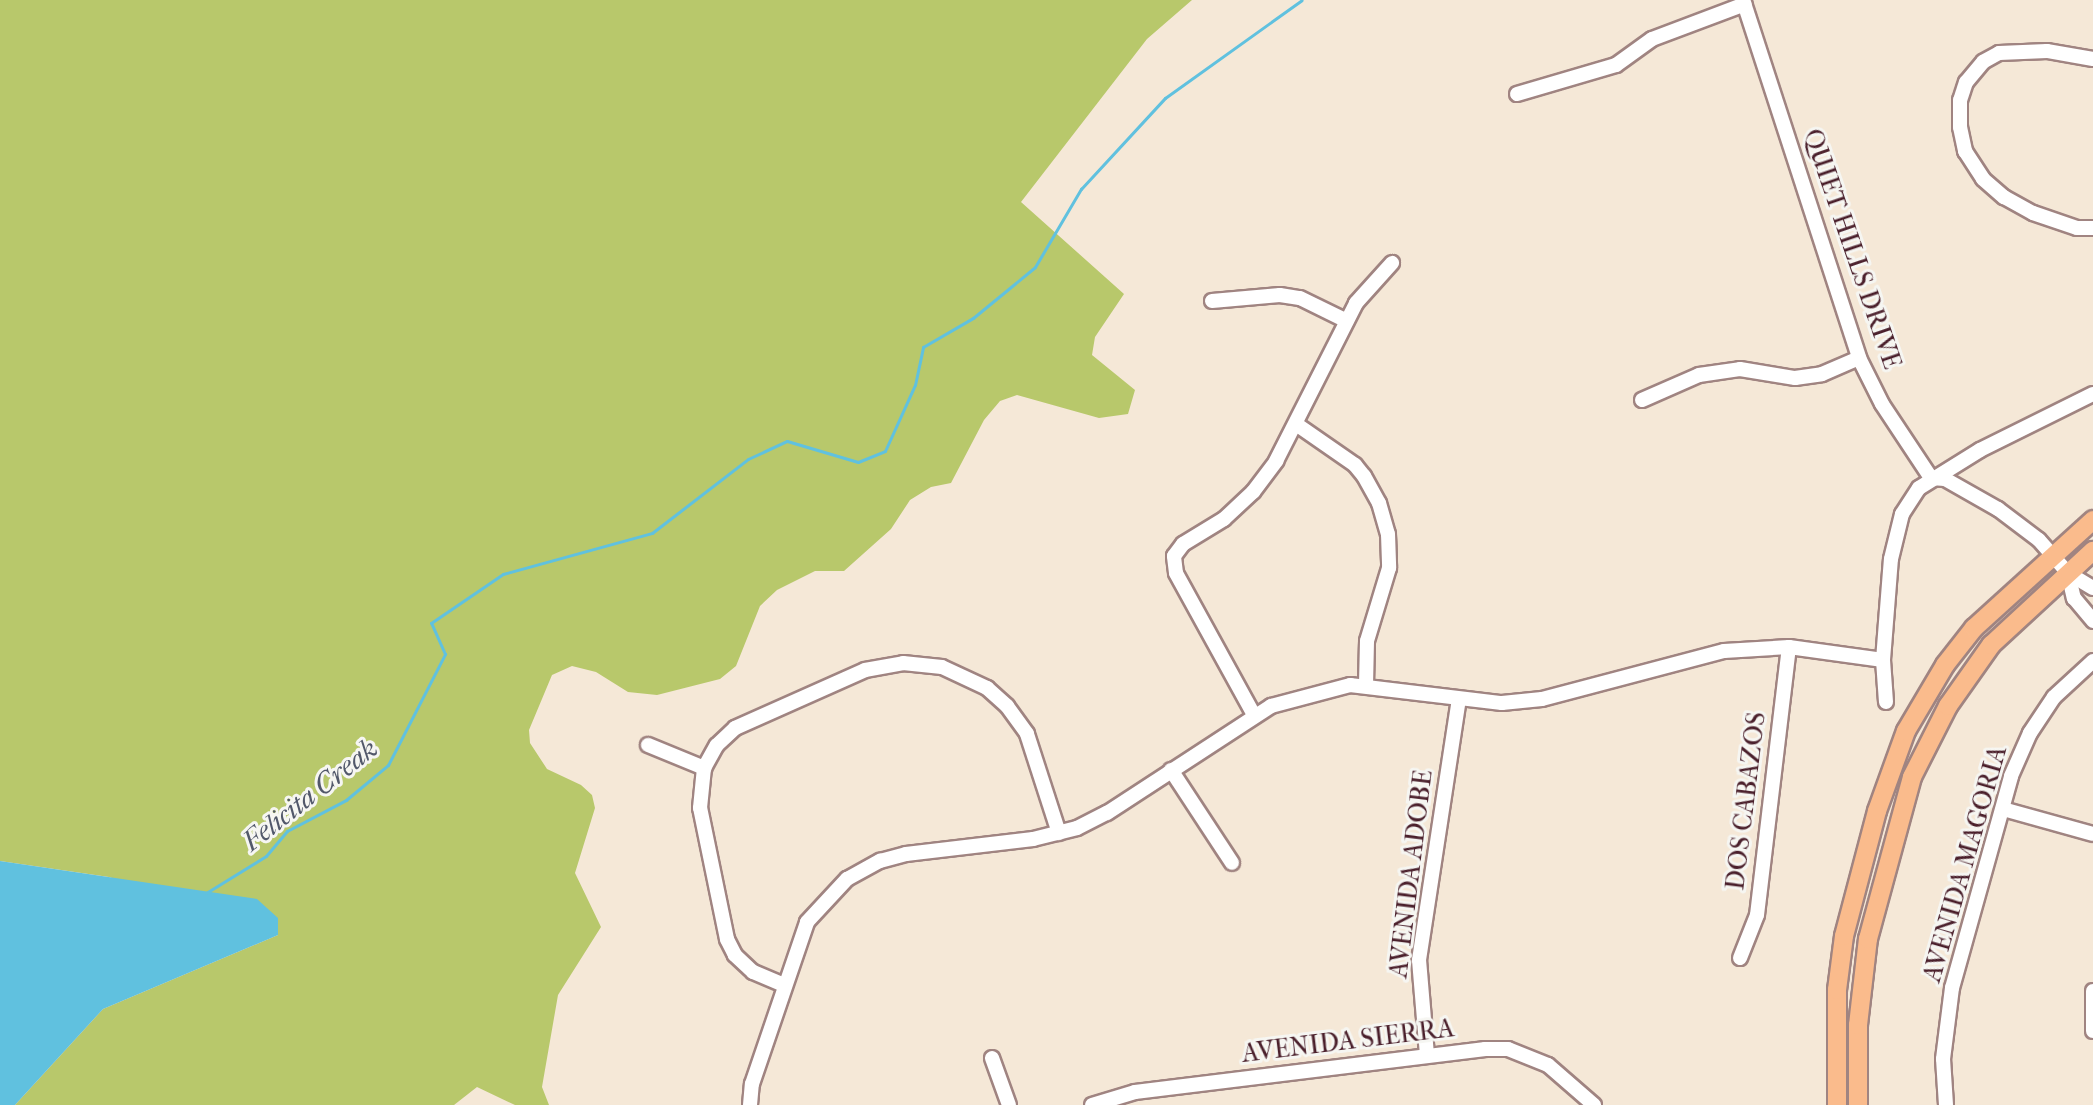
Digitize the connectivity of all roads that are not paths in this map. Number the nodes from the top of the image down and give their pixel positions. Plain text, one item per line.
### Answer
1 (1744, 2) edge
2 (2093, 59) edge
3 (1517, 94) dead end
4 (2093, 228) edge
5 (1392, 263) dead end
6 (1212, 301) dead end
7 (1347, 321) junction
8 (1859, 358) junction
9 (2093, 394) edge
10 (1642, 400) dead end
11 (1296, 424) junction
12 (1931, 478) junction
13 (2093, 520) edge
14 (2093, 551) edge
15 (2053, 555) junction
16 (2068, 573) junction
17 (2093, 588) edge
18 (2093, 621) edge
19 (1789, 647) junction
20 (1883, 660) junction
21 (2093, 661) edge
22 (1366, 686) junction
23 (1459, 699) junction
24 (1886, 702) dead end
25 (1254, 715) junction
26 (648, 745) dead end
27 (704, 768) junction
28 (1171, 770) junction
29 (2003, 809) junction
30 (1059, 833) junction
31 (2093, 834) edge
32 (1232, 863) dead end
33 (1740, 958) dead end
34 (784, 985) junction
35 (2093, 991) edge
36 (2093, 1031) edge
37 (1427, 1055) junction
38 (992, 1058) dead end
39 (1136, 1098) edge
40 (750, 1105) edge
41 (1009, 1105) edge
42 (1092, 1105) edge
43 (1594, 1105) edge
44 (1837, 1105) edge
45 (1858, 1105) edge
46 (1946, 1105) edge

1 - 3 street
1 - 8 street, QUIET HILLS DRIVE
2 - 4 street
5 - 7 street
6 - 7 street
7 - 11 street
8 - 10 street
8 - 12 street, QUIET HILLS DRIVE
9 - 12 street
11 - 22 street
11 - 25 street
12 - 15 street
12 - 20 street
13 - 15 main road
14 - 16 main road
15 - 16 street
15 - 44 main road
16 - 17 street
16 - 18 street
16 - 45 main road
19 - 20 street
19 - 23 street
19 - 33 street, DOS CABAZOS
20 - 24 street
21 - 29 street, AVENIDA MAGORIA
22 - 23 street
22 - 25 street
23 - 37 street, AVENIDA ADOBE
25 - 28 street
26 - 27 street
27 - 30 street
27 - 34 street
28 - 30 street
28 - 32 street
29 - 31 street
29 - 46 street, AVENIDA MAGORIA
30 - 34 street
34 - 40 street
35 - 36 street
37 - 39 street, AVENIDA SIERRA
37 - 43 street, AVENIDA SIERRA
38 - 41 street
39 - 42 street, AVENIDA SIERRA

